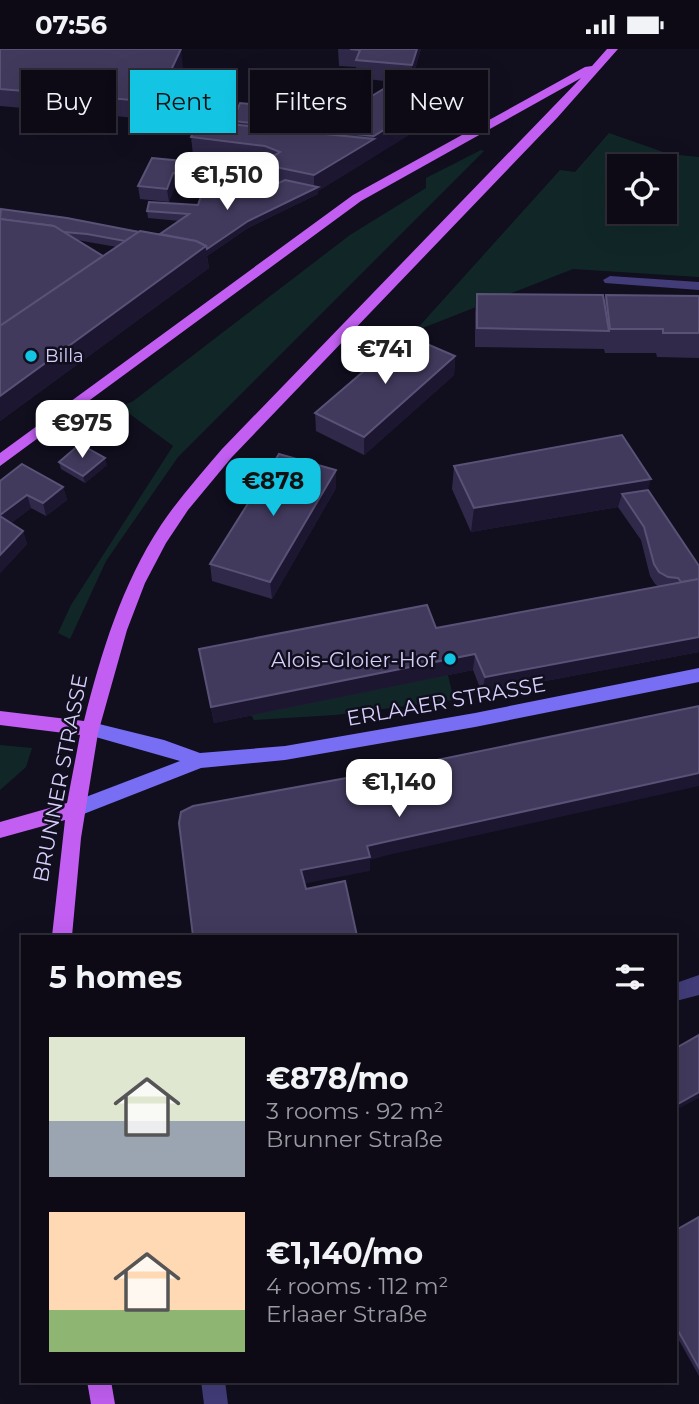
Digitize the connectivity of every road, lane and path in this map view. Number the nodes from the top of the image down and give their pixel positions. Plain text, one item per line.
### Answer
1 (613, 49) edge
2 (604, 60) junction
3 (610, 280) dead end
4 (699, 286) edge
5 (0, 461) edge
6 (699, 675) edge
7 (0, 718) edge
8 (91, 729) junction
9 (200, 761) junction
10 (76, 809) junction
11 (0, 830) edge
12 (62, 935) edge
13 (699, 985) edge
14 (677, 992) edge
15 (99, 1383) edge
16 (213, 1383) edge
17 (103, 1404) edge
18 (216, 1404) edge

1 - 2 main road, BRUNNER STRASSE
2 - 5 main road
2 - 8 main road, BRUNNER STRASSE
3 - 4 street
6 - 9 main road, ERLAAER STRASSE
7 - 8 main road
8 - 9 main road
8 - 10 main road, BRUNNER STRASSE
9 - 10 main road
10 - 11 main road
10 - 12 main road, BRUNNER STRASSE
13 - 14 street
15 - 17 main road
16 - 18 street

